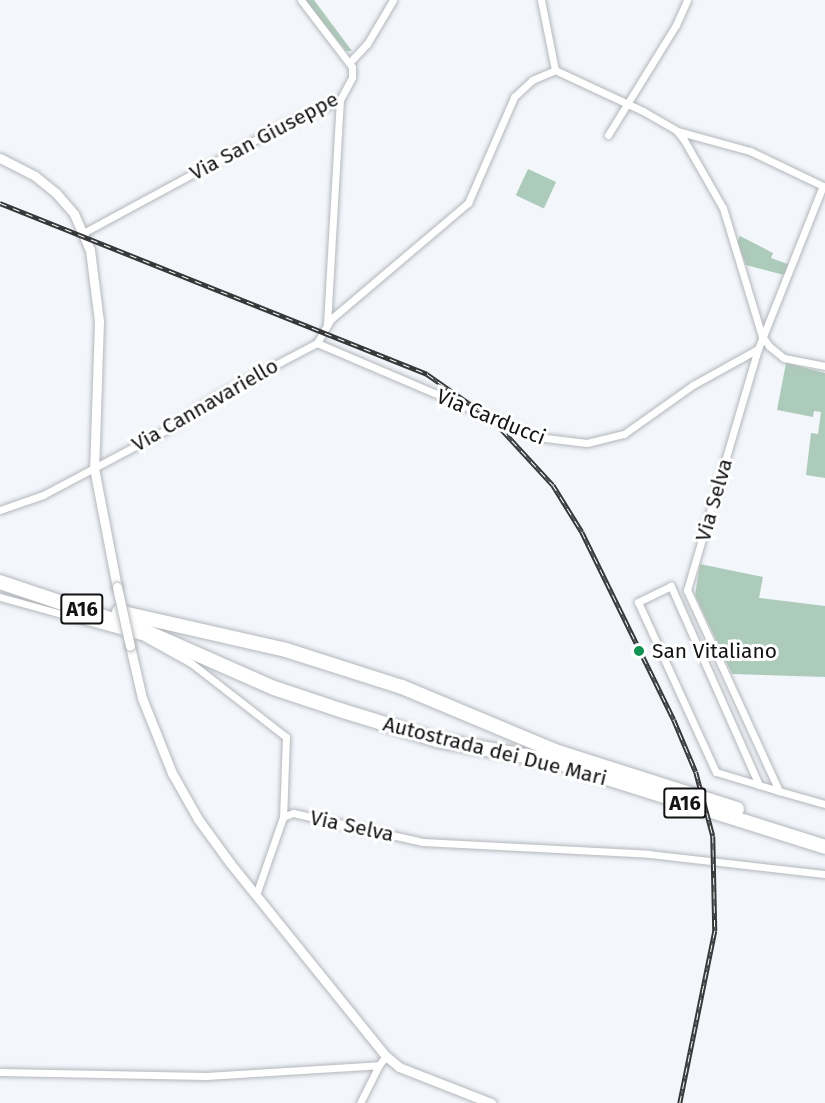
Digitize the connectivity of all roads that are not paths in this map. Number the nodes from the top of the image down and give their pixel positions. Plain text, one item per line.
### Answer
1 (302, 0) edge
2 (393, 0) edge
3 (541, 0) edge
4 (687, 0) edge
5 (350, 62) junction
6 (555, 70) junction
7 (340, 100) junction
8 (627, 104) junction
9 (677, 131) junction
10 (608, 135) dead end
11 (0, 158) edge
12 (824, 187) edge
13 (85, 232) junction
14 (327, 324) junction
15 (762, 336) junction
16 (316, 343) junction
17 (758, 349) junction
18 (825, 366) edge
19 (94, 468) junction
20 (0, 510) edge
21 (0, 574) edge
22 (0, 582) edge
23 (0, 597) edge
24 (759, 785) junction
25 (779, 791) junction
26 (825, 804) edge
27 (283, 817) junction
28 (825, 838) edge
29 (825, 848) edge
30 (825, 874) edge
31 (256, 895) junction
32 (386, 1056) junction
33 (379, 1065) junction
34 (0, 1072) edge
35 (360, 1103) edge
36 (490, 1103) edge

1 - 5 street
2 - 5 street
3 - 6 street
4 - 8 street
5 - 7 street, Via San Giuseppe
6 - 8 street
6 - 14 street
7 - 13 street, Via San Giuseppe
7 - 14 street
8 - 9 street
8 - 10 street
9 - 12 street
9 - 15 street
11 - 13 street
12 - 15 street, Via Selva
13 - 19 street
14 - 16 street
15 - 17 street, Via Selva
15 - 18 street
16 - 17 street, Via Carducci
16 - 19 street, Via Cannavariello
17 - 25 street, Via Selva
19 - 20 street, Via Cannavariello
19 - 31 street, bridge
21 - 28 highway, Autostrada dei Due Mari / A16
22 - 29 highway, Autostrada dei Due Mari / A16
23 - 27 street
24 - 24 street
24 - 25 street
25 - 26 street
27 - 30 street, Via Selva
27 - 31 street, Via Selva
31 - 32 street
32 - 33 street
32 - 36 street
33 - 34 street
33 - 35 street

